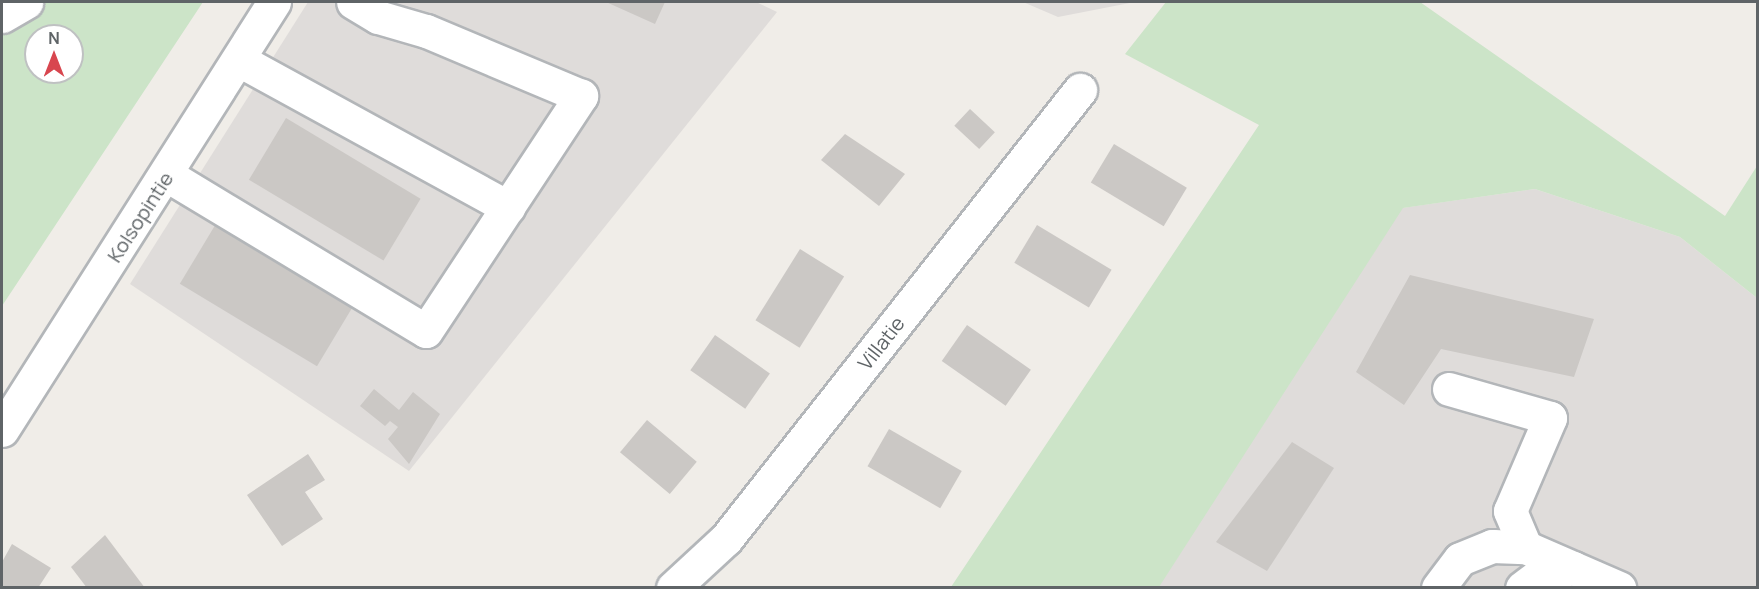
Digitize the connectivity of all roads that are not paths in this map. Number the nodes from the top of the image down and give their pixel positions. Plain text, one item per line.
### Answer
1 (26, 2) edge
2 (274, 2) edge
3 (353, 2) edge
4 (2, 16) edge
5 (239, 60) junction
6 (1080, 90) dead end
7 (167, 175) junction
8 (508, 207) junction
9 (1449, 389) dead end
10 (2, 430) edge
11 (1526, 547) junction
12 (1573, 568) junction
13 (673, 588) edge
14 (1437, 588) edge
15 (1522, 588) edge
16 (1619, 588) edge

1 - 4 street
2 - 5 street, Kolsopintie
3 - 8 street
5 - 7 street, Kolsopintie
5 - 8 street
6 - 13 street, Villatie
7 - 8 street
7 - 10 street, Kolsopintie
9 - 11 street
11 - 12 street
11 - 14 street
12 - 15 street
12 - 16 street

